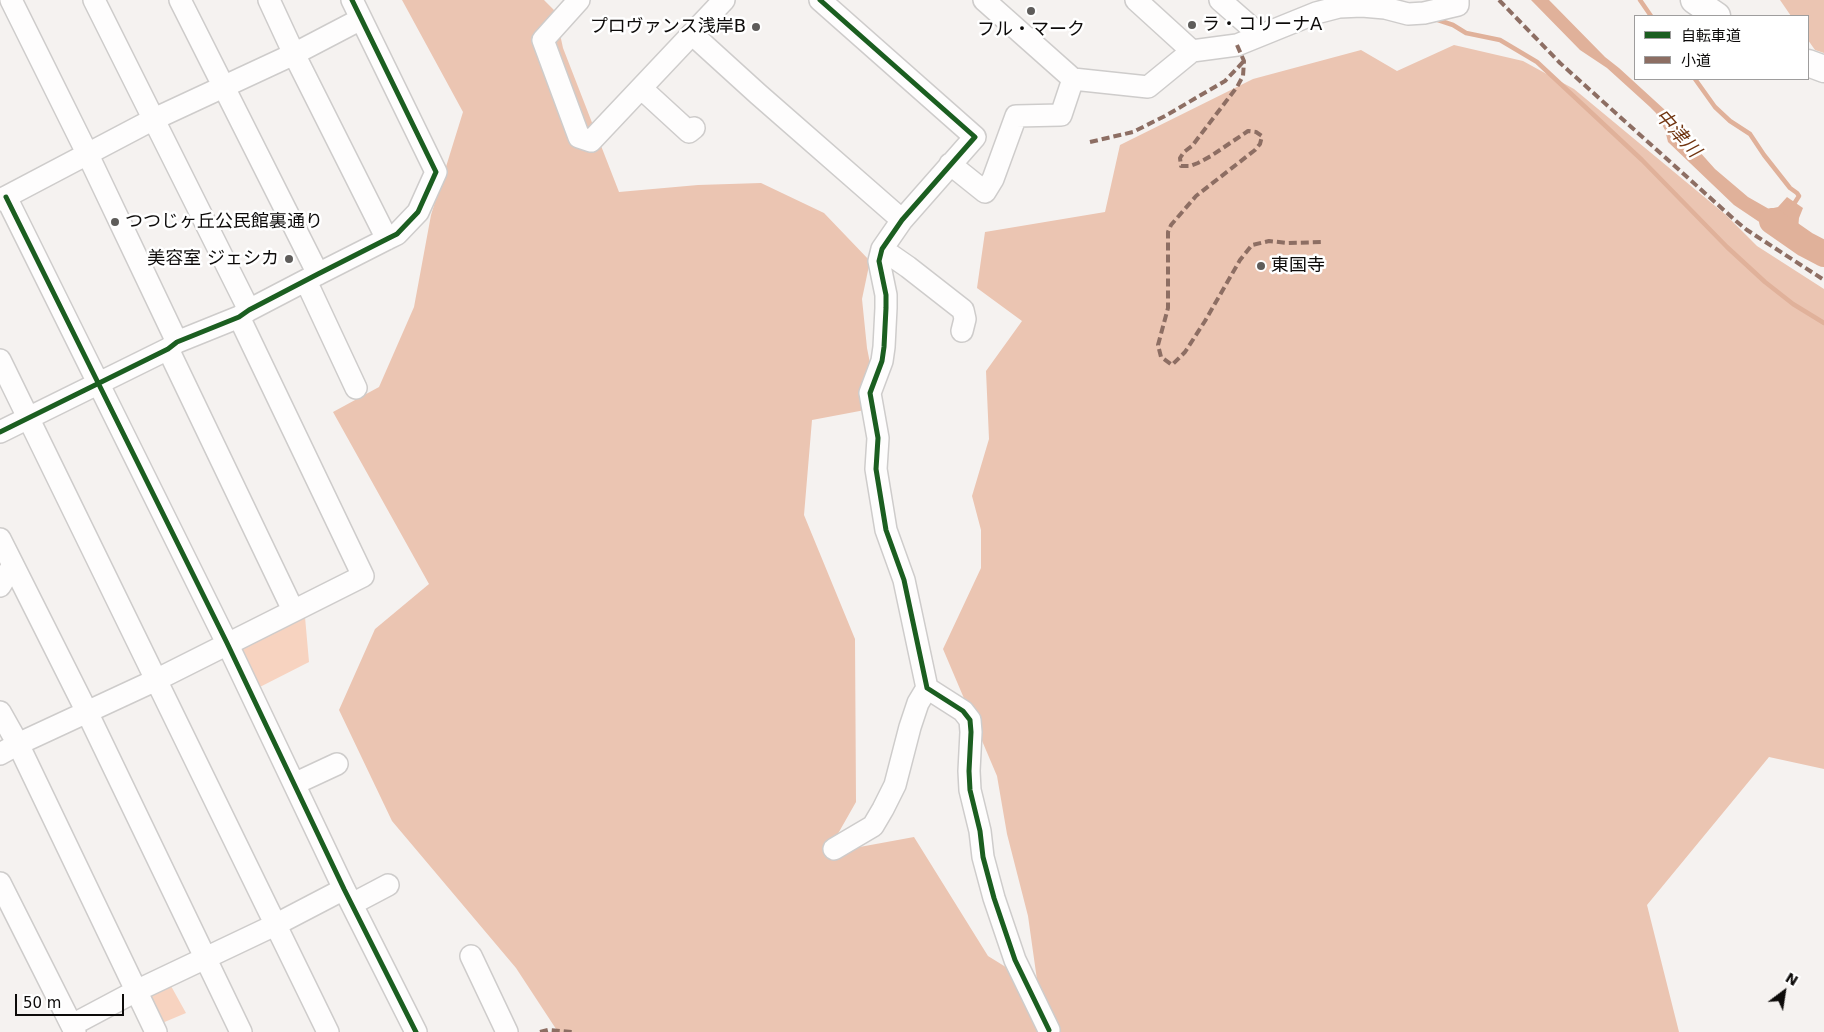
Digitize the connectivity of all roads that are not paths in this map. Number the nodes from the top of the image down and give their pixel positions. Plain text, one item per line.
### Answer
1 (11, 0) edge
2 (94, 0) edge
3 (180, 0) edge
4 (269, 0) edge
5 (352, 0) edge
6 (724, 0) edge
7 (984, 0) edge
8 (1136, 0) edge
9 (1220, 0) edge
10 (1458, 0) edge
11 (1694, 0) edge
12 (828, 2) edge
13 (568, 3) edge
14 (1309, 6) edge
15 (1716, 15) edge
16 (361, 19) junction
17 (692, 34) junction
18 (1260, 35) junction
19 (1192, 51) junction
20 (294, 54) junction
21 (1809, 63) edge
22 (1824, 69) edge
23 (1073, 79) junction
24 (225, 87) junction
25 (641, 88) junction
26 (152, 120) junction
27 (694, 128) dead end
28 (88, 155) junction
29 (950, 164) junction
30 (3, 199) edge
31 (902, 220) junction
32 (387, 239) junction
33 (882, 249) junction
34 (312, 278) junction
35 (244, 314) junction
36 (962, 331) dead end
37 (172, 346) junction
38 (0, 360) edge
39 (98, 384) junction
40 (356, 388) dead end
41 (28, 418) junction
42 (0, 432) edge
43 (0, 538) edge
44 (13, 566) junction
45 (0, 586) edge
46 (293, 610) junction
47 (227, 643) junction
48 (156, 680) junction
49 (927, 688) junction
50 (0, 712) edge
51 (87, 712) junction
52 (9, 749) edge
53 (337, 764) dead end
54 (294, 784) junction
55 (834, 849) dead end
56 (0, 883) edge
57 (388, 884) dead end
58 (348, 897) junction
59 (275, 925) junction
60 (472, 956) dead end
61 (206, 958) junction
62 (136, 991) junction
63 (74, 1028) edge
64 (1049, 1030) dead end
65 (156, 1032) edge
66 (241, 1032) edge
67 (328, 1032) edge
68 (416, 1032) edge
69 (507, 1032) edge

1 - 28 street
2 - 26 street
3 - 24 street
4 - 20 street
5 - 16 street
6 - 17 street
7 - 23 street
8 - 19 street
9 - 18 street
10 - 14 street
11 - 15 main road
12 - 29 street
13 - 25 street
14 - 18 street
16 - 20 street
16 - 32 street
17 - 25 street
17 - 31 street
18 - 19 street
19 - 23 street
20 - 24 street
20 - 32 street
21 - 22 main road
23 - 29 street
24 - 26 street
24 - 34 street
25 - 27 street
26 - 28 street
26 - 35 street
28 - 30 street
28 - 37 street
29 - 31 street
30 - 39 street
31 - 33 street
32 - 34 street
33 - 36 street
33 - 49 street
34 - 35 street
34 - 40 street
35 - 37 street
35 - 46 street
37 - 39 street
37 - 46 street
38 - 41 street
39 - 41 street
39 - 47 street
41 - 42 street
41 - 48 street
43 - 44 street
44 - 45 street
44 - 51 street
46 - 47 street
47 - 48 street
47 - 54 street
48 - 51 street
48 - 59 street
49 - 55 street
49 - 64 street
50 - 52 street
51 - 52 street
51 - 61 street
52 - 62 street
53 - 54 street
54 - 58 street
56 - 63 street
57 - 58 street
58 - 59 street
58 - 68 street
59 - 61 street
59 - 67 street
60 - 69 street
61 - 62 street
61 - 66 street
62 - 63 street
62 - 65 street

